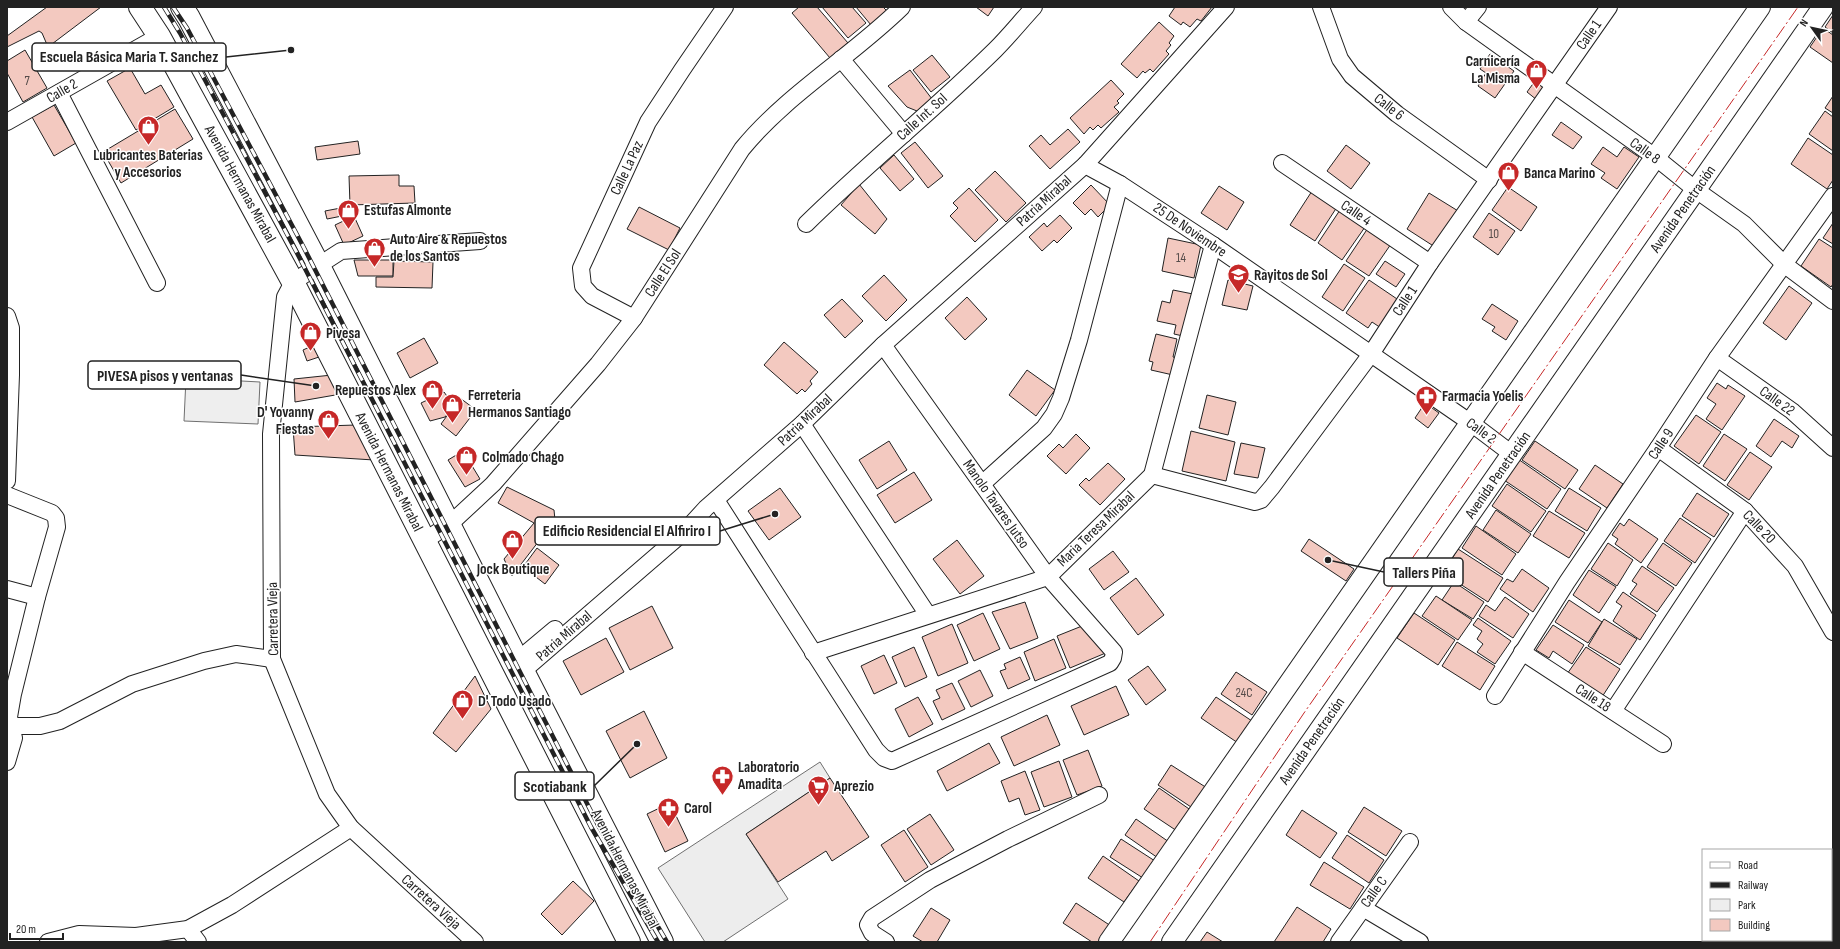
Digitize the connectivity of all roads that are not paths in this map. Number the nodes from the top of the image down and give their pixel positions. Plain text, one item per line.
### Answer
1 (140, 7) edge
2 (182, 7) edge
3 (725, 7) edge
4 (902, 7) edge
5 (1034, 7) edge
6 (1226, 7) edge
7 (1321, 7) edge
8 (1451, 7) edge
9 (1478, 7) edge
10 (1609, 7) edge
11 (1760, 7) edge
12 (1823, 7) edge
13 (1466, 22) junction
14 (159, 36) junction
15 (841, 59) junction
16 (1554, 86) junction
17 (59, 93) junction
18 (7, 122) edge
19 (904, 134) junction
20 (1655, 157) junction
21 (1282, 163) dead end
22 (1085, 165) junction
23 (1489, 180) junction
24 (1120, 184) junction
25 (1696, 190) junction
26 (1833, 196) edge
27 (806, 224) dead end
28 (480, 241) dead end
29 (1213, 245) junction
30 (1430, 263) junction
31 (318, 264) junction
32 (1784, 265) junction
33 (293, 282) junction
34 (157, 283) dead end
35 (1833, 301) edge
36 (7, 316) edge
37 (634, 318) junction
38 (884, 345) junction
39 (1371, 354) junction
40 (1717, 358) junction
41 (9, 374) edge
42 (1471, 423) junction
43 (802, 424) junction
44 (1658, 448) junction
45 (1833, 448) edge
46 (1512, 454) junction
47 (1152, 475) junction
48 (7, 481) edge
49 (982, 484) junction
50 (7, 495) edge
51 (711, 504) junction
52 (1745, 511) junction
53 (450, 524) junction
54 (424, 540) junction
55 (1048, 576) junction
56 (7, 589) edge
57 (37, 597) junction
58 (928, 615) junction
59 (1833, 632) edge
60 (1522, 652) junction
61 (813, 653) junction
62 (272, 659) junction
63 (521, 666) junction
64 (1496, 696) dead end
65 (1613, 711) junction
66 (9, 726) edge
67 (1663, 744) dead end
68 (7, 762) edge
69 (1100, 795) dead end
70 (351, 828) junction
71 (1410, 842) dead end
72 (1363, 908) junction
73 (188, 928) junction
74 (166, 937) edge
75 (48, 942) edge
76 (198, 942) edge
77 (475, 942) edge
78 (629, 942) edge
79 (662, 942) edge
80 (886, 942) edge
81 (1109, 942) edge
82 (1172, 942) edge
83 (1339, 942) edge
84 (1420, 942) edge

1 - 14 main road, Avenida Hermanas Mirabal
2 - 31 main road, Avenida Hermanas Mirabal
3 - 37 street, Calle La Paz
4 - 15 street, Calle El Sol
5 - 19 street, Calle Int. Sol
6 - 22 street, Patria Mirabal
7 - 23 street, Calle 6
8 - 13 street, Calle 8
9 - 13 street
10 - 16 street, Calle 1
11 - 20 street
12 - 25 street, Avenida Penetración
13 - 16 street, Calle 8
14 - 17 street, Calle 2
14 - 33 main road, Avenida Hermanas Mirabal
15 - 19 street
15 - 37 street, Calle El Sol
16 - 20 street, Calle 8
16 - 23 street, Calle 1
17 - 18 street, Calle 2
17 - 34 street
19 - 27 street, Calle Int. Sol
20 - 25 street, Calle 8
20 - 42 street
21 - 30 street, Calle 4
22 - 24 street, 25 De Noviembre
22 - 38 street, Patria Mirabal
23 - 30 street, Calle 1
24 - 29 street, 25 De Noviembre
24 - 49 street
25 - 32 street, Calle 8
25 - 46 street, Avenida Penetración
26 - 32 street, Calle 9
28 - 31 street, Carretera Vieja
29 - 39 street, 25 De Noviembre
29 - 47 street
30 - 39 street, Calle 1
31 - 33 street, Carretera Vieja
31 - 53 main road, Avenida Hermanas Mirabal
32 - 35 street, Calle 8
32 - 40 street, Calle 9
33 - 54 main road, Avenida Hermanas Mirabal
33 - 62 street, Carretera Vieja
36 - 41 street
37 - 53 street, Calle El Sol
38 - 43 street, Patria Mirabal
38 - 49 street, Manolo Tavares Jutso
39 - 42 street, Calle 2
39 - 47 street, Calle 1
40 - 44 street, Calle 9
40 - 45 street, Calle 22
41 - 48 street
42 - 46 street, Calle 2
42 - 81 street
43 - 51 street, Patria Mirabal
43 - 58 street
44 - 52 street, Calle 20
44 - 60 street, Calle 9
46 - 82 street, Avenida Penetración
47 - 55 street, Maria Teresa Mirabal
49 - 55 street, Manolo Tavares Jutso
50 - 57 street
51 - 61 street
51 - 63 street, Patria Mirabal
52 - 59 street, Calle 20
52 - 65 street
53 - 54 street, Calle El Sol
53 - 63 main road, Avenida Hermanas Mirabal
54 - 78 main road, Avenida Hermanas Mirabal
55 - 58 street, Maria Teresa Mirabal
55 - 61 street, Manolo Tavares Jutso
56 - 57 street
57 - 66 street
58 - 61 street, Maria Teresa Mirabal
60 - 64 street, Calle 9
60 - 65 street, Calle 18
62 - 66 street
62 - 70 street, Carretera Vieja
63 - 79 main road, Avenida Hermanas Mirabal
65 - 67 street, Calle 18
66 - 68 street
69 - 80 street
70 - 73 street
70 - 77 street, Carretera Vieja
71 - 72 street, Calle C
72 - 83 street, Calle C
72 - 84 street
73 - 74 street
73 - 76 street
74 - 75 street

